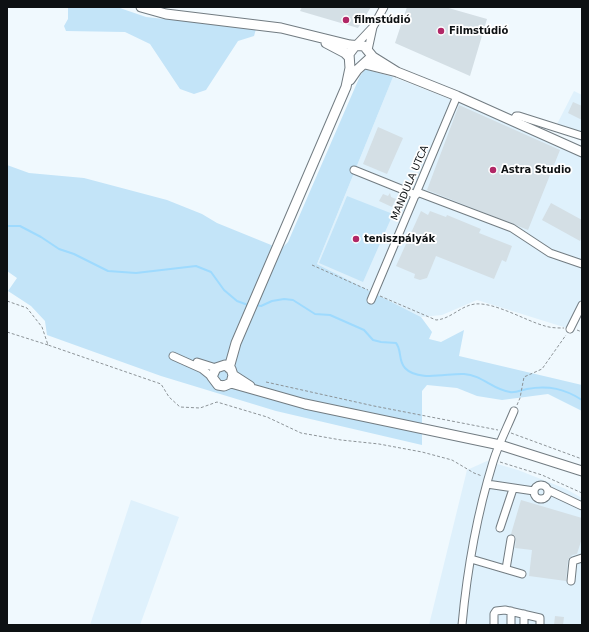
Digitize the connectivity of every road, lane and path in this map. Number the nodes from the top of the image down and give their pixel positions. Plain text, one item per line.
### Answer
1 (141, 7) edge
2 (384, 7) edge
3 (373, 27) junction
4 (314, 37) junction
5 (356, 46) junction
6 (369, 52) junction
7 (349, 59) junction
8 (364, 65) junction
9 (397, 72) junction
10 (346, 87) junction
11 (457, 96) junction
12 (513, 121) junction
13 (582, 136) edge
14 (582, 152) edge
15 (354, 170) dead end
16 (416, 193) junction
17 (582, 264) edge
18 (312, 265) dead end
19 (373, 297) junction
20 (7, 301) edge
21 (582, 306) edge
22 (570, 329) junction
23 (7, 332) edge
24 (582, 332) edge
25 (48, 345) junction
26 (226, 372) junction
27 (212, 377) junction
28 (266, 382) dead end
29 (514, 411) joint
30 (506, 432) junction
31 (500, 445) junction
32 (582, 458) edge
33 (494, 460) junction
34 (582, 471) edge
35 (488, 481) junction
36 (513, 489) junction
37 (548, 490) junction
38 (534, 491) junction
39 (582, 494) edge
40 (582, 506) edge
41 (500, 528) dead end
42 (511, 539) dead end
43 (582, 558) edge
44 (471, 559) junction
45 (506, 569) junction
46 (522, 574) dead end
47 (570, 581) dead end
48 (511, 611) junction
49 (524, 614) junction
50 (462, 625) edge
51 (494, 625) edge
52 (511, 625) edge
53 (524, 625) edge
54 (540, 625) edge

1 - 4 main road
2 - 3 street
3 - 5 street
3 - 6 street
4 - 5 main road
4 - 7 main road
5 - 6 main road
5 - 7 main road
6 - 8 main road
6 - 9 main road
7 - 8 main road
7 - 10 main road
8 - 9 main road
8 - 10 main road
9 - 11 main road
10 - 26 main road
11 - 12 main road
11 - 16 street, MANDULA UTCA
12 - 13 street
12 - 14 main road
15 - 16 street
16 - 17 street
16 - 19 street, MANDULA UTCA
18 - 19 path
19 - 22 path
20 - 25 path
21 - 22 street
22 - 24 path
22 - 29 path
23 - 25 path
25 - 35 path
26 - 27 main road
26 - 27 main road
26 - 27 street
26 - 31 main road
28 - 30 path
29 - 30 street
30 - 31 street
30 - 32 path
31 - 33 street
31 - 34 main road
33 - 35 street
33 - 39 path
35 - 36 street
35 - 44 street
36 - 38 street
36 - 41 street
37 - 38 street
37 - 38 street
37 - 40 street
42 - 45 street
43 - 47 street
44 - 45 street
44 - 50 street
45 - 46 street
48 - 49 street
48 - 51 street
48 - 52 street
49 - 53 street
49 - 54 street

